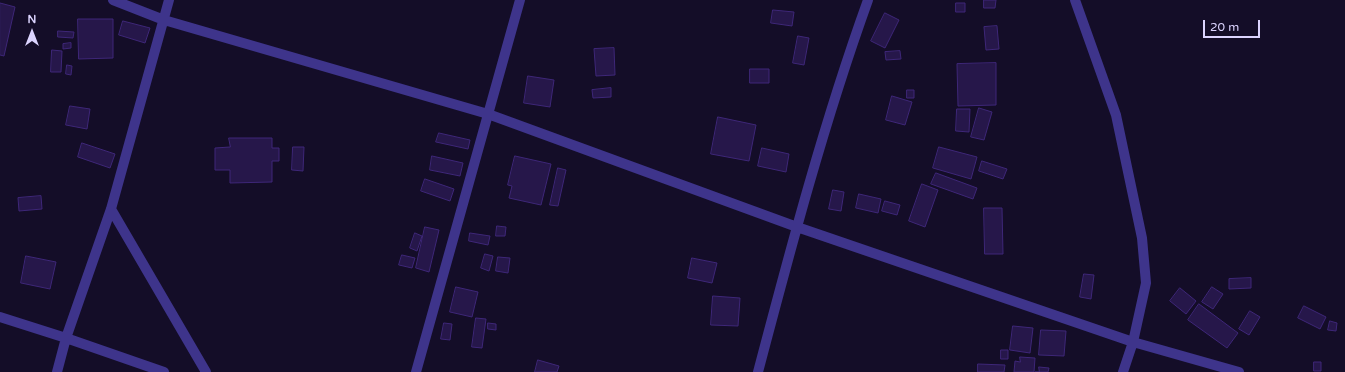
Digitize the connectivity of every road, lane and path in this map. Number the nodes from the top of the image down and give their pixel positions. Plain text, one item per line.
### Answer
1 (113, 0) edge
2 (169, 0) edge
3 (520, 0) edge
4 (868, 0) edge
5 (1075, 0) edge
6 (164, 20) junction
7 (488, 114) junction
8 (111, 209) junction
9 (797, 227) junction
10 (0, 317) edge
11 (66, 338) junction
12 (1133, 342) junction
13 (57, 372) edge
14 (164, 372) edge
15 (206, 372) edge
16 (416, 372) edge
17 (758, 372) edge
18 (1123, 372) edge
19 (1239, 372) edge

1 - 6 street
2 - 6 street
3 - 7 street
4 - 9 street
5 - 12 street
6 - 7 street
6 - 8 street
7 - 9 street
7 - 16 street
8 - 11 street
8 - 15 street
9 - 12 street
9 - 17 street
10 - 11 street
11 - 13 street
11 - 14 street
12 - 18 street
12 - 19 street

